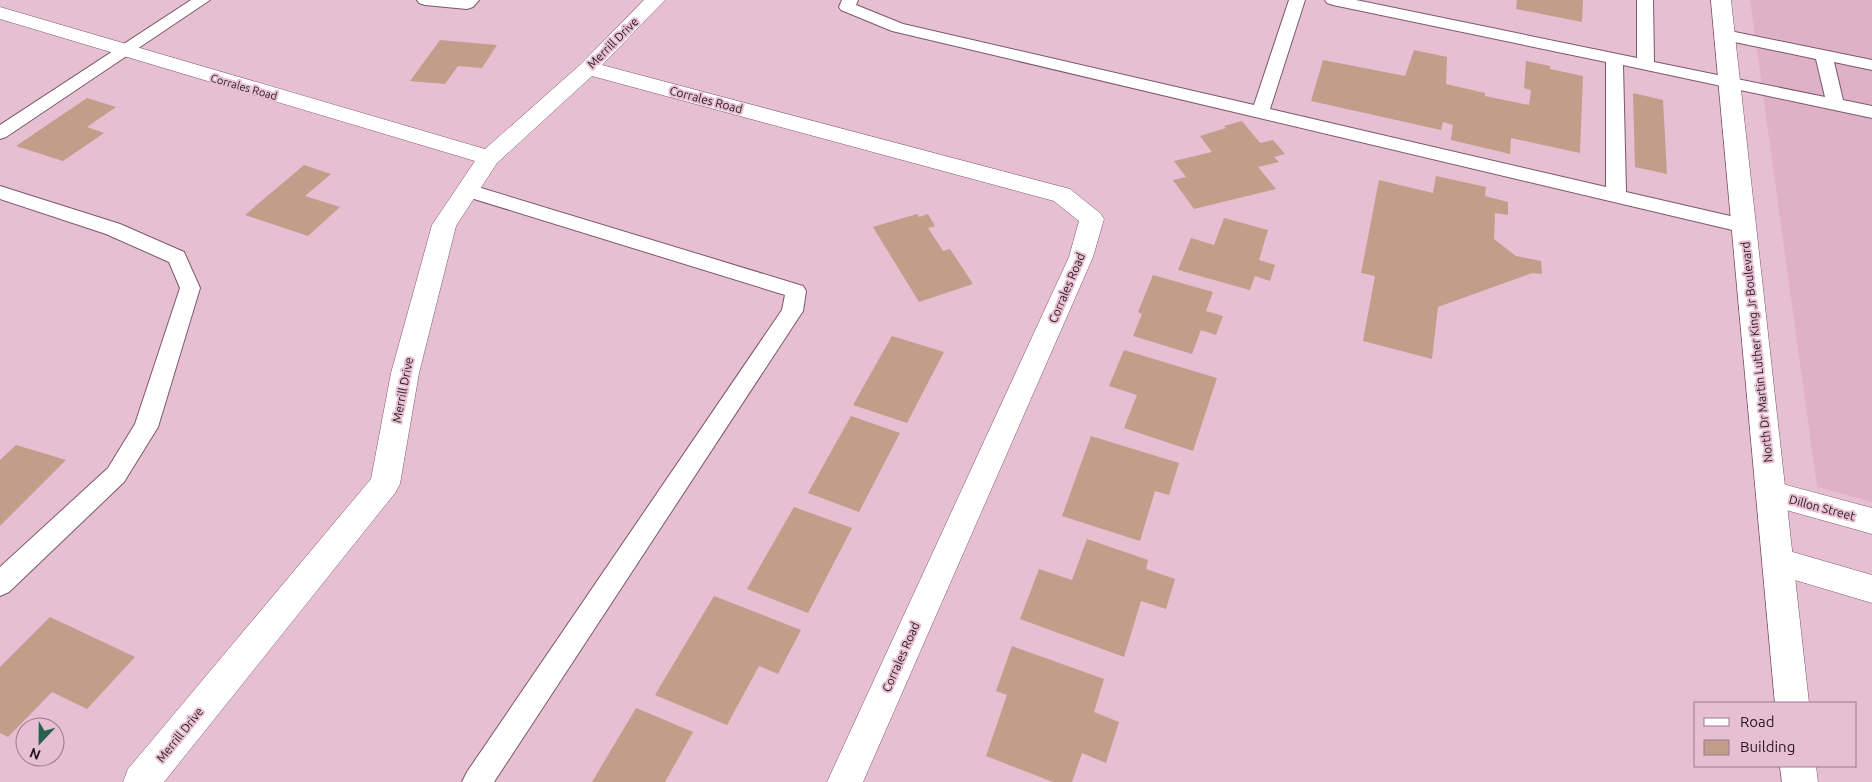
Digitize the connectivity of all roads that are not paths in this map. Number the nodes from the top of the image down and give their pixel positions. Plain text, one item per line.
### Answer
1 (16, 0) edge
2 (202, 0) edge
3 (425, 0) edge
4 (472, 0) edge
5 (655, 0) edge
6 (850, 0) edge
7 (1297, 0) edge
8 (1333, 0) edge
9 (1645, 0) edge
10 (1720, 0) edge
11 (0, 9) edge
12 (0, 13) edge
13 (1725, 35) junction
14 (124, 51) junction
15 (1824, 56) junction
16 (1614, 59) junction
17 (1646, 65) junction
18 (1872, 65) edge
19 (588, 68) junction
20 (1729, 82) junction
21 (1835, 104) junction
22 (1872, 112) edge
23 (1260, 113) junction
24 (0, 133) edge
25 (489, 158) junction
26 (468, 190) junction
27 (0, 192) edge
28 (1616, 195) junction
29 (1745, 226) junction
30 (1771, 494) junction
31 (1872, 521) edge
32 (1779, 562) junction
33 (0, 584) edge
34 (1872, 589) edge
35 (1792, 702) edge
36 (1798, 767) edge
37 (141, 782) edge
38 (477, 782) edge
39 (844, 782) edge
40 (1800, 782) edge

1 - 11 street
2 - 14 lane
3 - 4 lane
5 - 19 street, Merrill Drive
6 - 23 lane
7 - 23 lane
8 - 16 lane
9 - 17 lane
10 - 13 street, North Dr Martin Luther King Jr Boulevard
12 - 14 street, Corrales Road
13 - 15 lane
13 - 20 street, North Dr Martin Luther King Jr Boulevard
14 - 24 lane
14 - 25 street, Corrales Road
15 - 18 lane
15 - 21 lane
16 - 17 lane
16 - 28 lane
17 - 20 lane
19 - 25 street, Merrill Drive
19 - 39 street, Corrales Road
20 - 21 lane
20 - 29 street, North Dr Martin Luther King Jr Boulevard
21 - 22 lane
23 - 28 lane
25 - 26 street, Merrill Drive
26 - 37 street, Merrill Drive
26 - 38 lane
27 - 33 lane
28 - 29 lane
29 - 30 street, North Dr Martin Luther King Jr Boulevard
30 - 31 street, Dillon Street
30 - 32 street, North Dr Martin Luther King Jr Boulevard
32 - 34 street
32 - 35 street, North Dr Martin Luther King Jr Boulevard
36 - 40 street

